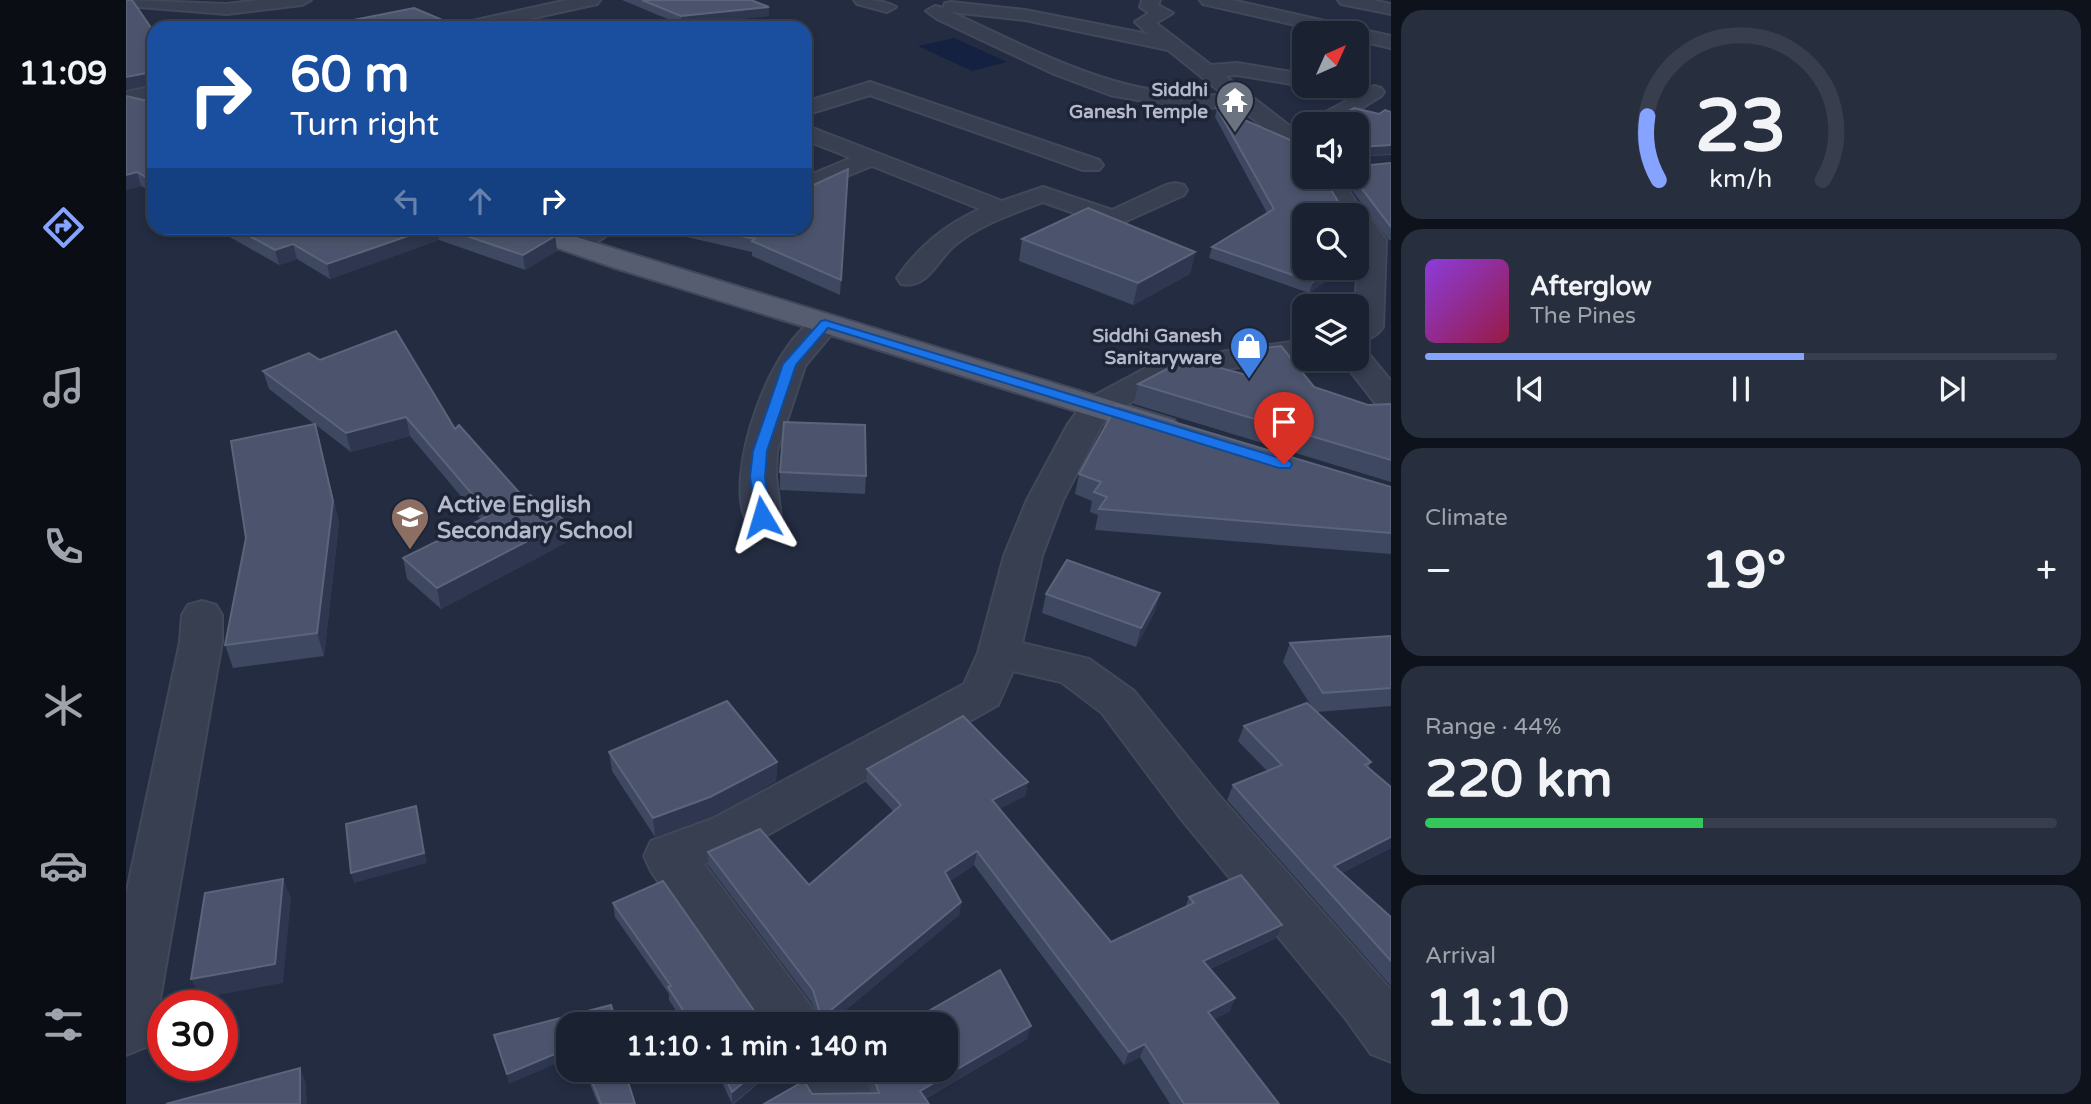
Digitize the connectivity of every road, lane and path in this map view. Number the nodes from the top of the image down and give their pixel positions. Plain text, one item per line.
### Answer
1 (302, 0) edge
2 (592, 0) edge
3 (863, 0) edge
4 (1151, 0) edge
5 (1165, 0) edge
6 (1177, 0) edge
7 (1209, 0) edge
8 (1347, 0) edge
9 (126, 1) edge
10 (887, 7) dead end
11 (1391, 9) edge
12 (495, 21) edge
13 (1299, 21) edge
14 (1369, 37) edge
15 (1391, 42) edge
16 (1173, 45) junction
17 (1206, 71) junction
18 (1292, 78) edge
19 (147, 94) edge
20 (1382, 94) edge
21 (126, 98) edge
22 (1246, 101) junction
23 (147, 105) edge
24 (812, 107) edge
25 (1345, 112) edge
26 (1292, 133) edge
27 (812, 135) edge
28 (872, 158) junction
29 (1091, 165) dead end
30 (812, 183) edge
31 (1175, 190) dead end
32 (1004, 210) junction
33 (1391, 219) edge
34 (1369, 220) edge
35 (1369, 234) edge
36 (546, 235) edge
37 (587, 235) edge
38 (572, 243) junction
39 (911, 278) dead end
40 (1369, 310) edge
41 (825, 324) junction
42 (1369, 345) edge
43 (1391, 347) edge
44 (1292, 351) edge
45 (1366, 371) edge
46 (1391, 401) edge
47 (1098, 407) junction
48 (1191, 436) edge
49 (762, 517) dead end
50 (202, 615) dead end
51 (999, 653) junction
52 (781, 1012) edge
53 (126, 1028) edge
54 (1391, 1035) edge
55 (831, 1082) edge
56 (846, 1104) edge

1 - 9 street
2 - 12 street
3 - 10 street
4 - 16 street
5 - 6 street
7 - 13 street
8 - 11 street
14 - 15 street
16 - 17 street
16 - 22 street
17 - 18 street
17 - 22 street
19 - 21 street
20 - 25 street
21 - 23 main road
22 - 26 street
24 - 29 street
27 - 28 street
28 - 30 street
28 - 32 street
31 - 32 street
32 - 39 street
33 - 34 street
35 - 40 street
36 - 38 main road
37 - 38 street
38 - 41 main road
41 - 47 main road
41 - 49 street
42 - 43 street
44 - 47 street
45 - 46 street
47 - 48 main road
47 - 51 street
50 - 53 street
51 - 52 street
51 - 54 street
55 - 56 street

